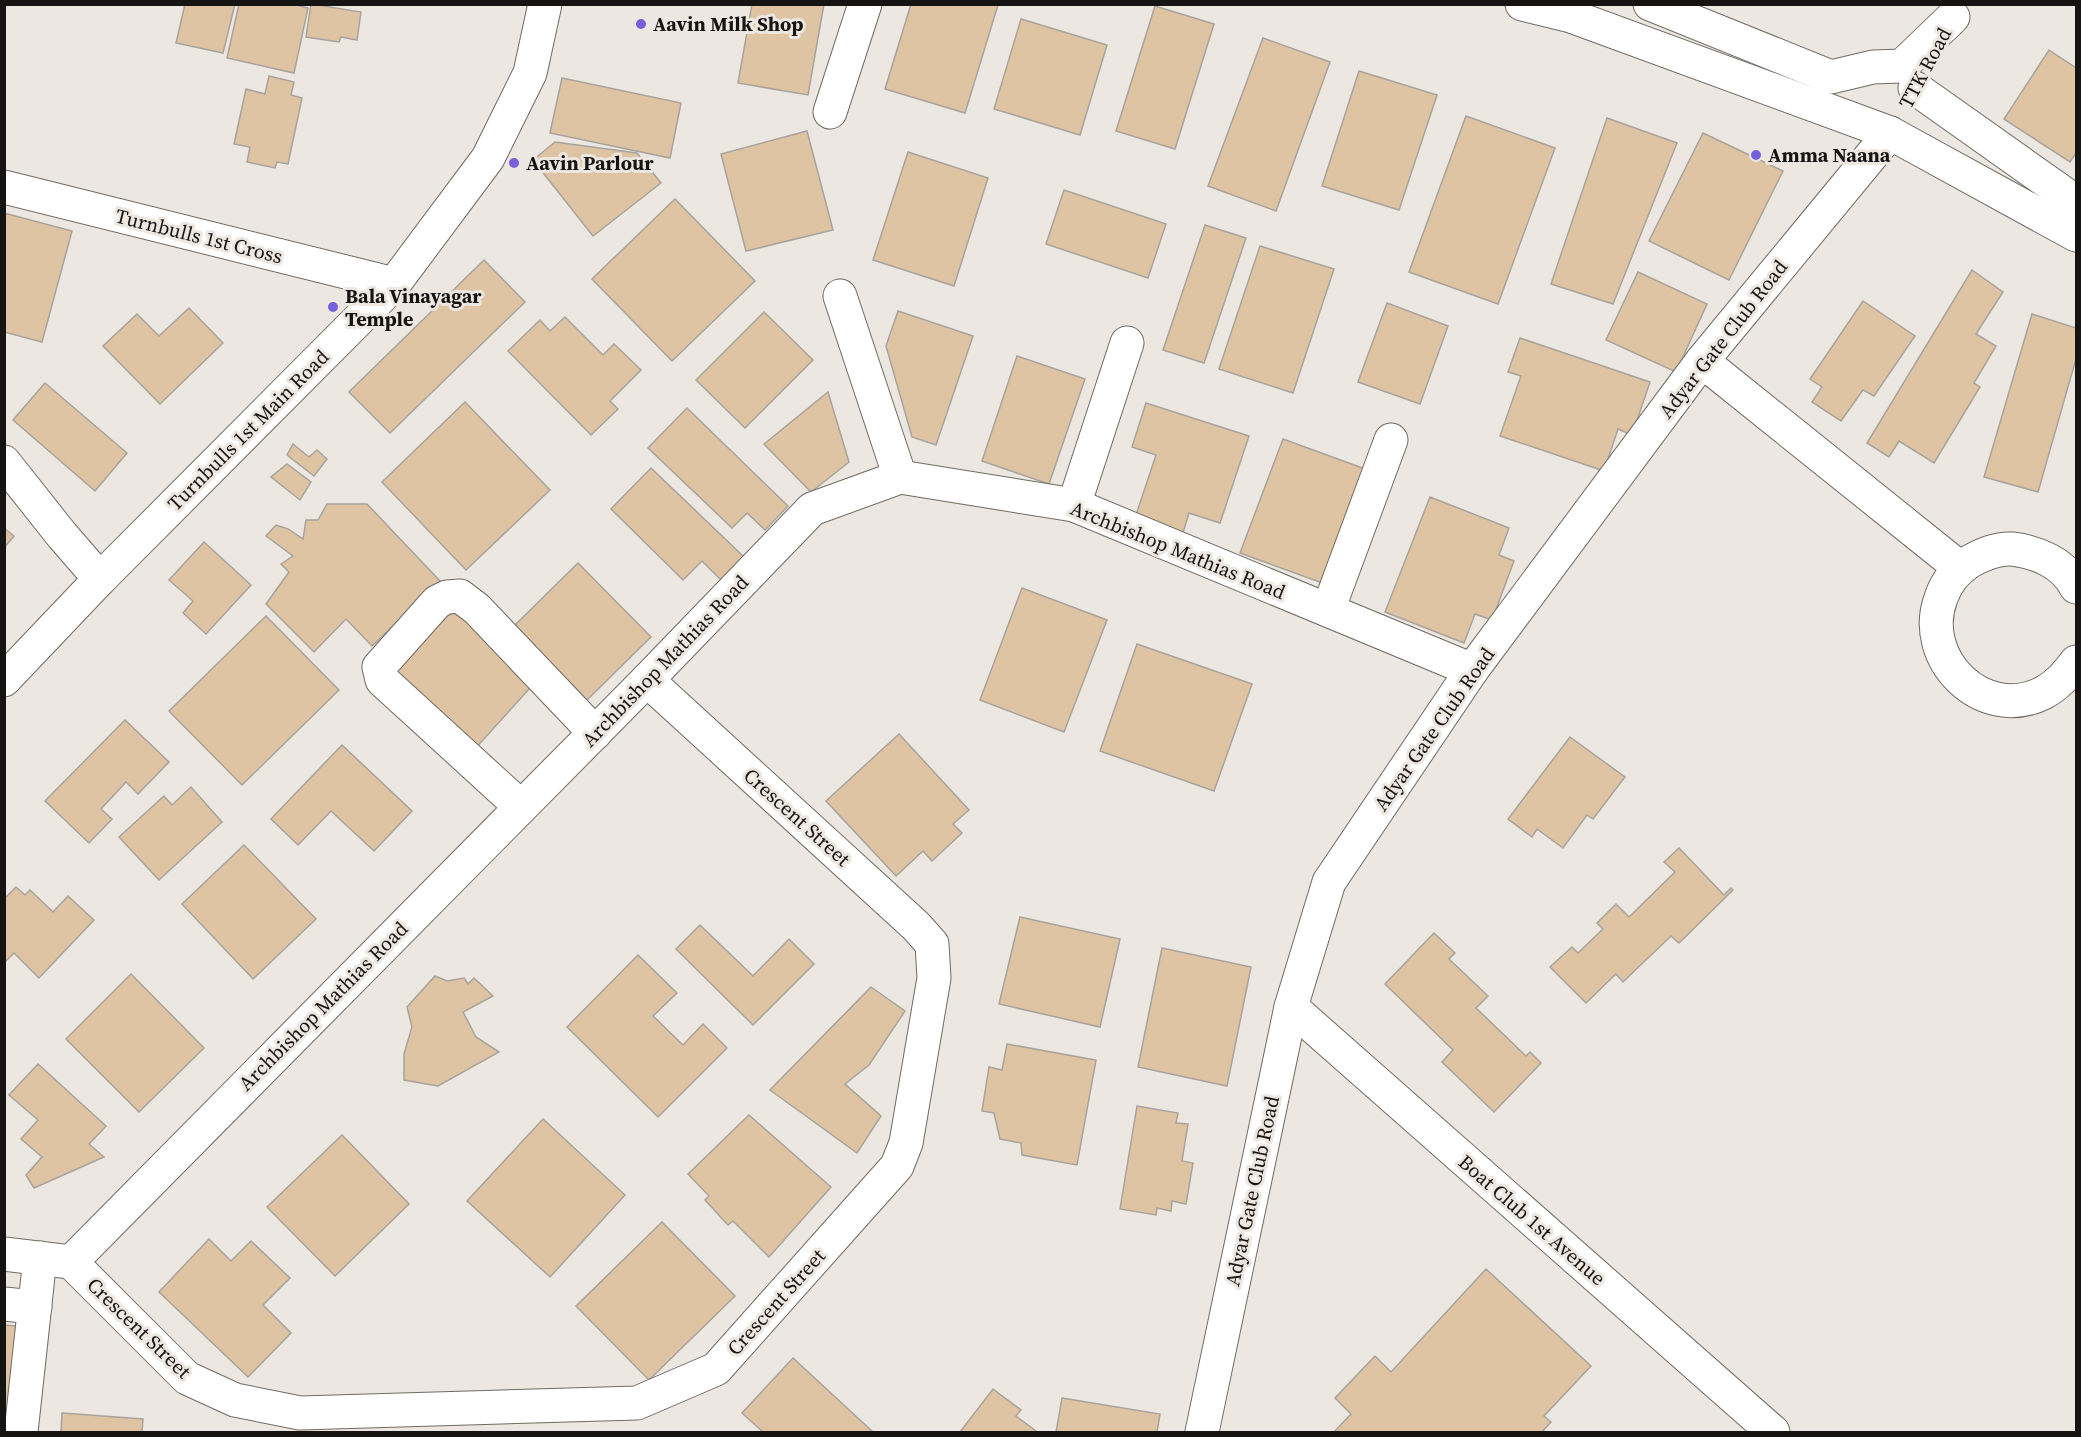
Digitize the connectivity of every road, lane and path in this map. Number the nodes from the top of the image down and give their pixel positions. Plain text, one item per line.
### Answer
1 (544, 4) edge
2 (865, 4) edge
3 (1522, 4) edge
4 (1650, 4) edge
5 (1958, 11) edge
6 (1915, 88) junction
7 (830, 112) dead end
8 (1890, 133) junction
9 (4, 188) edge
10 (2076, 202) edge
11 (2076, 235) edge
12 (394, 284) junction
13 (840, 296) dead end
14 (1127, 343) dead end
15 (1702, 361) junction
16 (1391, 440) dead end
17 (4, 462) edge
18 (900, 477) junction
19 (1074, 505) junction
20 (1960, 568) junction
21 (100, 579) junction
22 (2076, 587) edge
23 (1328, 610) junction
24 (2076, 662) edge
25 (1473, 670) junction
26 (4, 680) edge
27 (647, 680) junction
28 (595, 733) junction
29 (521, 807) junction
30 (1291, 1007) junction
31 (4, 1254) edge
32 (55, 1260) junction
33 (20, 1306) edge
34 (21, 1432) edge
35 (1202, 1432) edge
36 (1773, 1432) edge

1 - 12 street, Turnbulls 1st Main Road
2 - 7 street
3 - 8 street
4 - 5 street
5 - 6 street, TTK Road
6 - 8 street, TTK Road
6 - 10 street
8 - 11 street
8 - 15 street, Adyar Gate Club Road
9 - 12 street, Turnbulls 1st Cross
12 - 21 street, Turnbulls 1st Main Road
13 - 18 street
14 - 19 street
15 - 20 street
15 - 25 street, Adyar Gate Club Road
16 - 23 street
17 - 21 street
18 - 19 street, Archbishop Mathias Road
18 - 27 street, Archbishop Mathias Road
19 - 23 street, Archbishop Mathias Road
20 - 22 street
20 - 24 street
21 - 26 street, Turnbulls 1st Main Road
23 - 25 street, Archbishop Mathias Road
25 - 30 street, Adyar Gate Club Road
27 - 28 street, Archbishop Mathias Road
27 - 32 street, Crescent Street
28 - 29 street, Archbishop Mathias Road
28 - 29 street
29 - 32 street, Archbishop Mathias Road
30 - 35 street, Adyar Gate Club Road
30 - 36 street, Boat Club 1st Avenue
31 - 32 street
32 - 33 street
33 - 34 street

